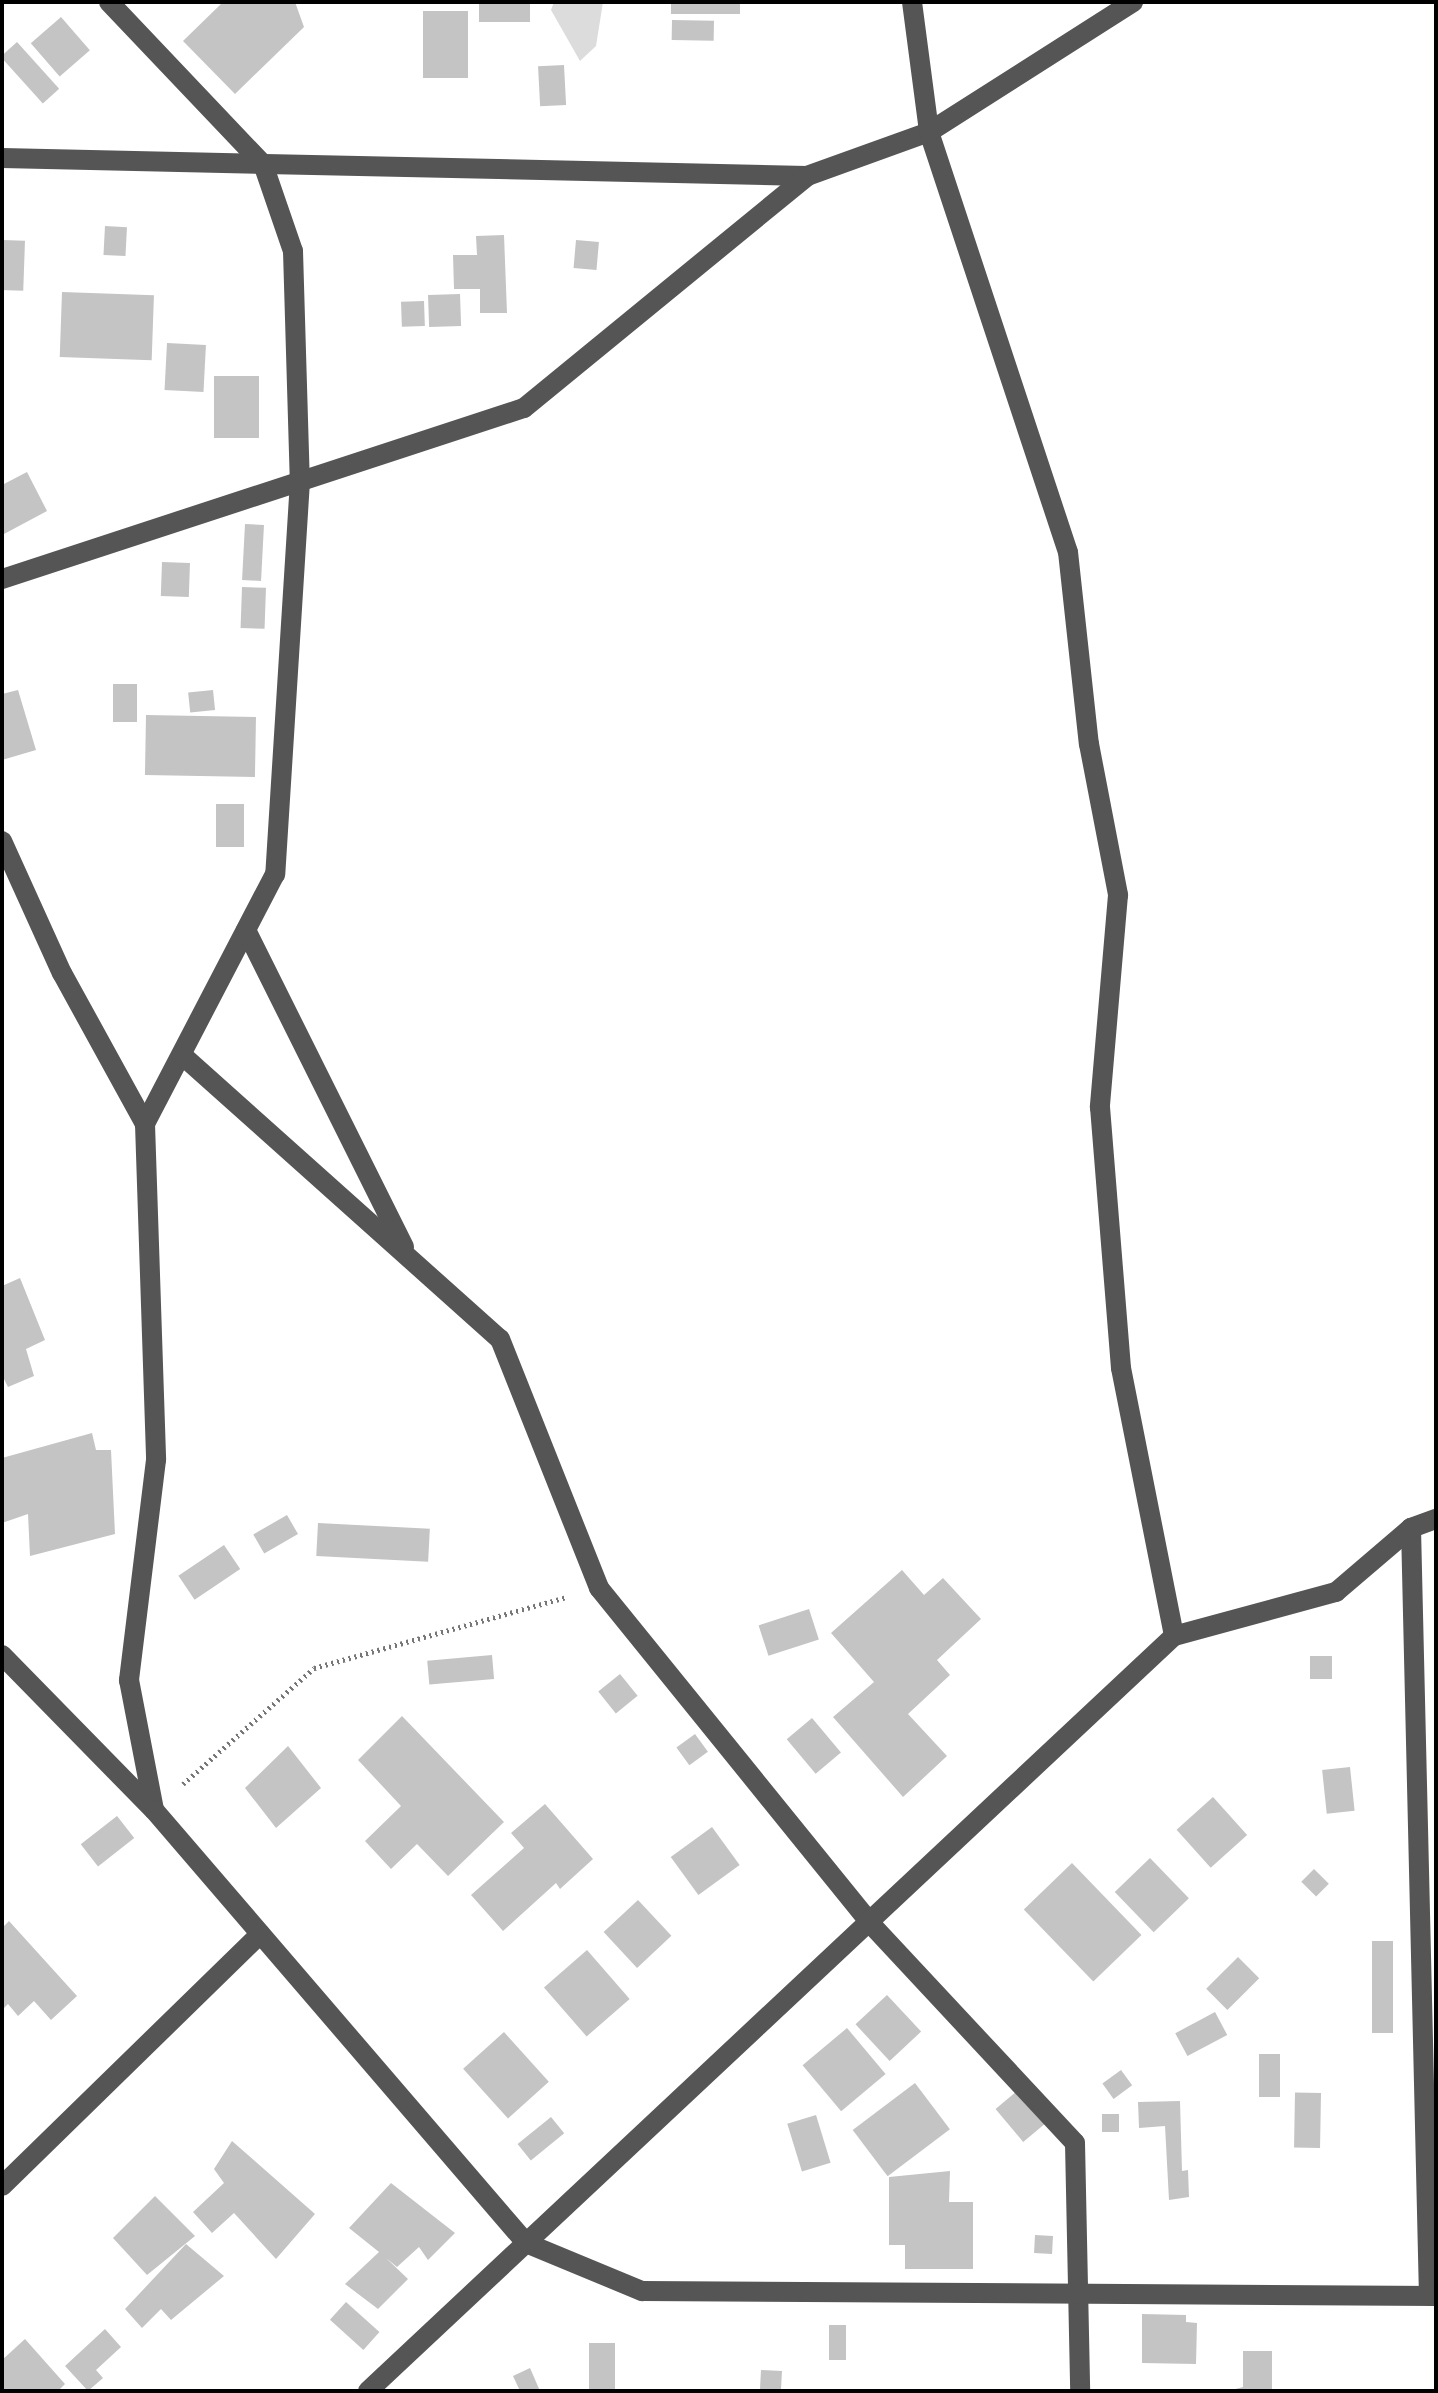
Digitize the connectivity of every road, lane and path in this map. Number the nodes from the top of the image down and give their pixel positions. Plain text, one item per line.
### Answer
1 (109, 2) edge
2 (912, 2) edge
3 (1133, 2) edge
4 (929, 132) junction
5 (2, 158) edge
6 (263, 164) junction
7 (807, 176) junction
8 (300, 481) junction
9 (2, 579) edge
10 (2, 841) edge
11 (246, 930) junction
12 (182, 1055) junction
13 (145, 1124) junction
14 (410, 1258) junction
15 (1436, 1519) edge
16 (1411, 1528) junction
17 (599, 1588) junction
18 (1174, 1636) junction
19 (2, 1655) edge
20 (154, 1810) junction
21 (869, 1922) junction
22 (260, 1934) junction
23 (2, 2186) edge
24 (526, 2243) junction
25 (1080, 2293) junction
26 (1433, 2296) edge
27 (368, 2391) edge
28 (1080, 2391) edge

1 - 6 street
2 - 4 street
3 - 4 street
4 - 7 street
4 - 18 street
5 - 6 street
6 - 7 street
6 - 8 street
7 - 8 street
8 - 9 street
8 - 11 street
10 - 13 street
11 - 12 street
11 - 14 street
12 - 13 street
12 - 14 street
13 - 20 street
14 - 17 street
15 - 16 street
16 - 18 street
16 - 26 street
17 - 20 path
17 - 21 street
18 - 21 street
19 - 20 street
20 - 22 street
21 - 24 street
21 - 25 street
22 - 23 street
22 - 24 street
24 - 25 street
24 - 27 street
25 - 26 street
25 - 28 street

